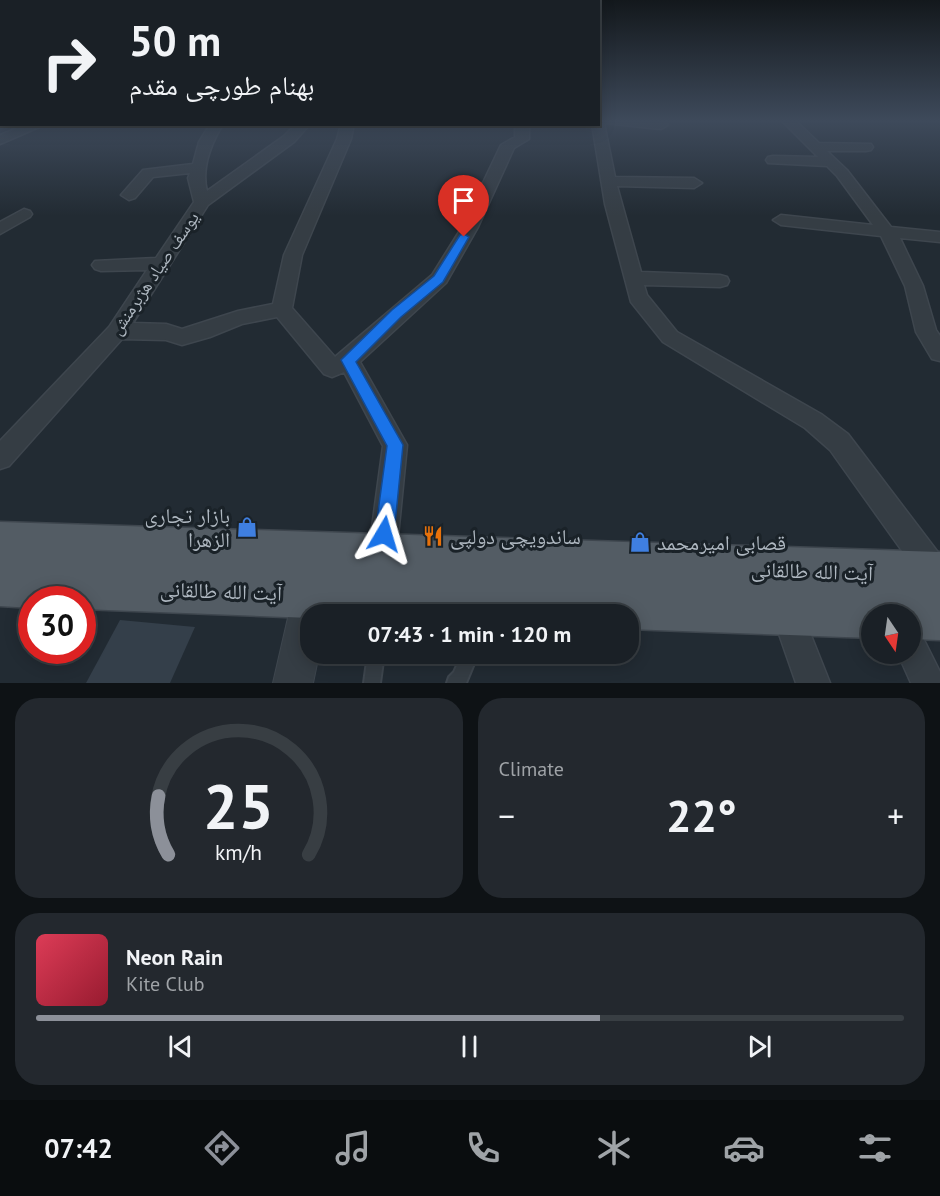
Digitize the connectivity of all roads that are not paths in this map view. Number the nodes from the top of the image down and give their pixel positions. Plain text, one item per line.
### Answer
1 (203, 152) edge
2 (271, 152) edge
3 (339, 152) edge
4 (505, 152) edge
5 (603, 152) edge
6 (819, 152) edge
7 (773, 160) dead end
8 (830, 162) junction
9 (199, 168) junction
10 (609, 181) junction
11 (694, 183) dead end
12 (129, 195) dead end
13 (202, 202) junction
14 (24, 214) dead end
15 (781, 220) dead end
16 (0, 229) edge
17 (888, 233) junction
18 (940, 237) edge
19 (162, 264) junction
20 (101, 265) dead end
21 (633, 278) junction
22 (720, 281) dead end
23 (282, 309) junction
24 (116, 332) junction
25 (940, 353) edge
26 (348, 360) junction
27 (0, 458) edge
28 (0, 544) edge
29 (316, 574) junction
30 (0, 583) edge
31 (378, 589) edge
32 (939, 589) edge
33 (500, 604) edge
34 (921, 605) edge
35 (639, 609) edge
36 (786, 611) junction
37 (861, 614) edge
38 (375, 664) edge
39 (466, 664) edge
40 (919, 664) edge
41 (293, 683) edge
42 (372, 683) edge
43 (455, 683) edge
44 (813, 683) edge
45 (928, 683) edge

1 - 9 street, یوسف صیاد هژبرمنش
2 - 13 street
3 - 23 street
4 - 26 street
5 - 10 street
6 - 8 street
7 - 8 street
8 - 17 street
9 - 12 street
9 - 13 street, یوسف صیاد هژبرمنش
10 - 11 street
10 - 21 street
13 - 19 street, یوسف صیاد هژبرمنش
14 - 16 street
15 - 17 street
17 - 18 street
17 - 25 street
19 - 20 street
19 - 24 street, یوسف صیاد هژبرمنش
21 - 22 street
21 - 32 street
23 - 24 street
23 - 26 street
24 - 27 street, یوسف صیاد هژبرمنش
26 - 31 street
28 - 29 main road, آیت الله طالقانی
29 - 30 main road, آیت الله طالقانی
29 - 31 main road, آیت الله طالقانی
29 - 41 street
31 - 32 main road, آیت الله طالقانی
31 - 33 main road, آیت الله طالقانی
32 - 34 main road, آیت الله طالقانی
35 - 36 main road, آیت الله طالقانی
36 - 37 main road, آیت الله طالقانی
36 - 44 street
38 - 42 lane
39 - 43 lane
40 - 45 street

